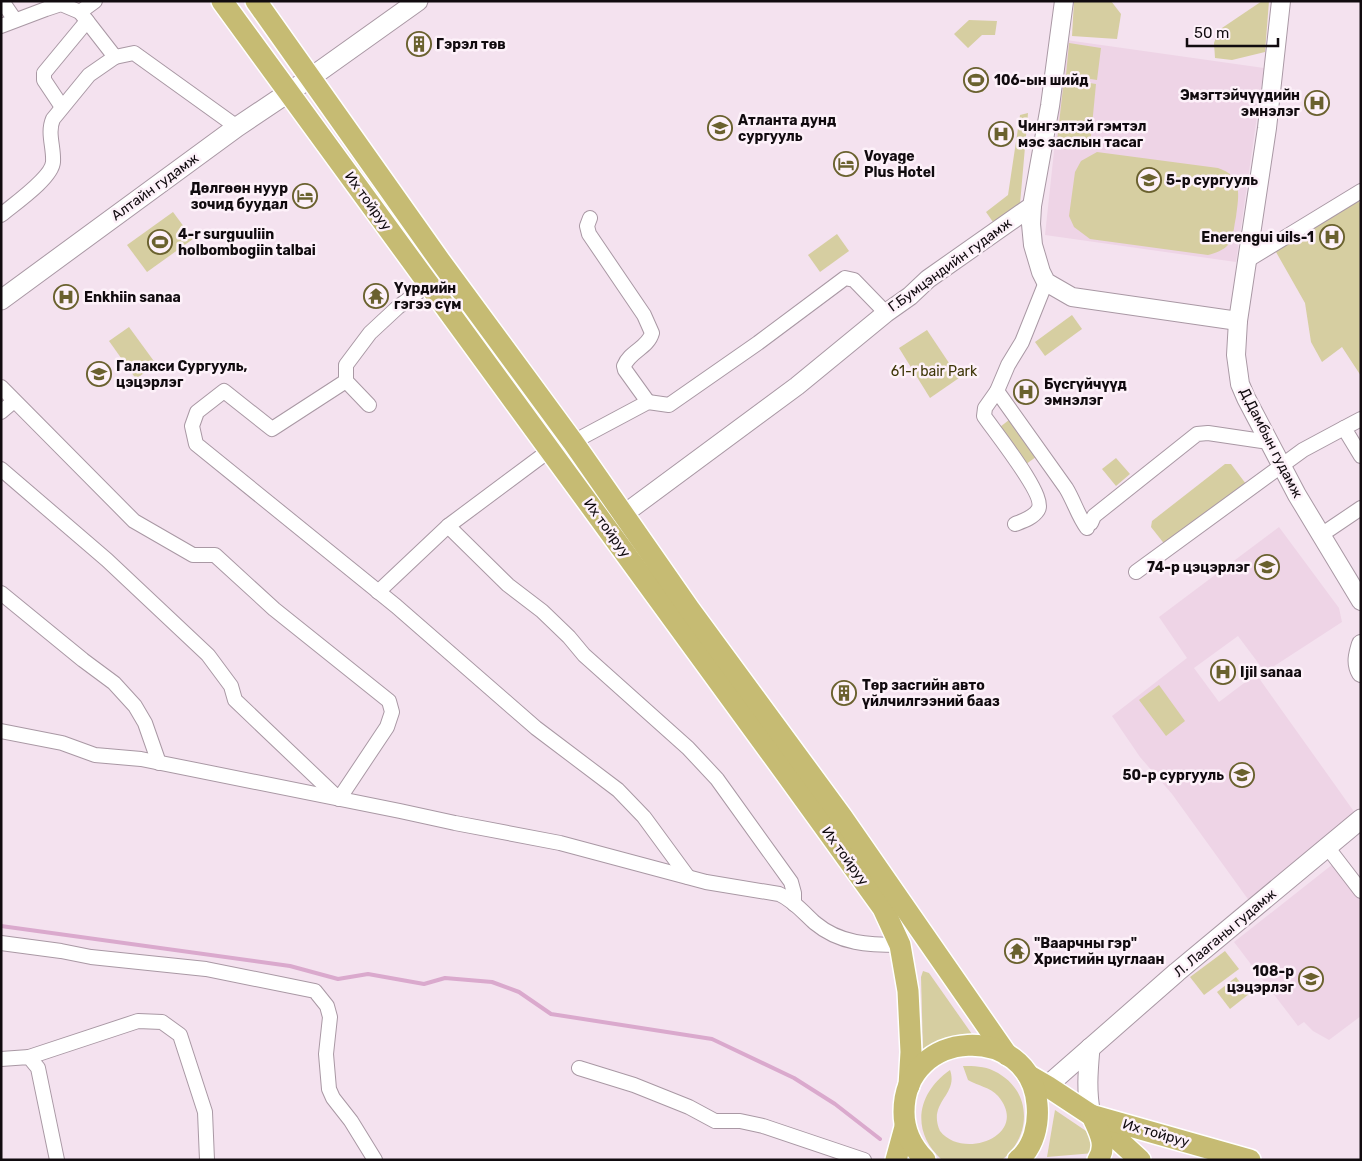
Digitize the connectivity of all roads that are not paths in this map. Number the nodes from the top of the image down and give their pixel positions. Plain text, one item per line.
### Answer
1 (2, 1) edge
2 (95, 1) edge
3 (222, 1) edge
4 (256, 1) edge
5 (418, 1) edge
6 (1064, 1) edge
7 (1281, 1) edge
8 (84, 16) junction
9 (15, 20) junction
10 (1, 26) edge
11 (115, 57) junction
12 (310, 78) junction
13 (288, 92) junction
14 (62, 107) junction
15 (237, 127) junction
16 (1359, 193) edge
17 (1032, 206) junction
18 (1, 215) edge
19 (590, 218) dead end
20 (1248, 260) junction
21 (1046, 282) junction
22 (429, 284) junction
23 (1, 300) edge
24 (886, 313) junction
25 (1238, 321) junction
26 (346, 381) junction
27 (1, 387) edge
28 (997, 391) junction
29 (14, 401) junction
30 (648, 402) junction
31 (369, 405) dead end
32 (1, 412) edge
33 (1361, 419) edge
34 (1344, 428) junction
35 (1268, 440) junction
36 (574, 442) junction
37 (550, 450) junction
38 (1361, 456) edge
39 (1282, 466) junction
40 (1, 470) edge
41 (1361, 508) edge
42 (624, 514) junction
43 (1015, 524) dead end
44 (448, 526) junction
45 (1321, 535) junction
46 (1136, 572) dead end
47 (378, 592) junction
48 (1, 593) edge
49 (1361, 601) edge
50 (1361, 644) edge
51 (1361, 673) edge
52 (1, 731) edge
53 (159, 763) junction
54 (339, 798) junction
55 (1361, 819) edge
56 (1328, 848) junction
57 (688, 877) junction
58 (1361, 891) edge
59 (794, 904) junction
60 (1, 943) edge
61 (900, 946) junction
62 (1090, 1048) junction
63 (1008, 1055) junction
64 (29, 1056) junction
65 (1, 1059) edge
66 (579, 1068) dead end
67 (1028, 1075) junction
68 (909, 1086) junction
69 (1047, 1086) junction
70 (1091, 1115) junction
71 (905, 1127) junction
72 (892, 1159) edge
73 (57, 1160) edge
74 (207, 1160) edge
75 (375, 1160) edge
76 (864, 1160) edge
77 (925, 1160) edge
78 (1018, 1160) edge
79 (1098, 1160) edge
80 (1140, 1160) edge
81 (1250, 1160) edge

1 - 9 street
2 - 8 street
3 - 13 main road, Их тойруу
4 - 12 main road, Их тойруу
5 - 12 main road, Алтайн гудамж
6 - 17 street
7 - 20 street, Д.Дамбын гудамж
8 - 9 street
8 - 11 street
8 - 14 street
9 - 10 street
11 - 14 street
11 - 15 street
12 - 13 main road, Алтайн гудамж
12 - 36 main road, Их тойруу
13 - 15 main road, Алтайн гудамж
13 - 22 main road, Их тойруу
14 - 18 street
15 - 23 main road, Алтайн гудамж
16 - 20 street
17 - 21 street
17 - 24 street, Г.Бумцэндийн гудамж
19 - 30 street
20 - 25 street, Д.Дамбын гудамж
21 - 25 street
21 - 28 street
22 - 26 street
22 - 37 main road, Их тойруу
24 - 30 street, Г.Бумцэндийн гудамж
24 - 42 street
25 - 35 street, Д.Дамбын гудамж
26 - 31 street
26 - 47 street
27 - 29 street
28 - 35 street
28 - 43 street
29 - 32 street
29 - 54 street
30 - 36 street
33 - 34 street
34 - 38 street
34 - 39 street
35 - 39 street, Д.Дамбын гудамж
36 - 42 main road, Их тойруу
37 - 44 street
37 - 61 main road, Их тойруу
39 - 45 street, Д.Дамбын гудамж
39 - 46 street
40 - 54 street
41 - 45 street
42 - 63 main road, Их тойруу
44 - 47 street
44 - 59 street
45 - 49 street, Д.Дамбын гудамж
47 - 57 street
48 - 53 street
50 - 51 street
52 - 53 street
53 - 54 street
54 - 57 street
55 - 56 main road, Л. Лааганы гудамж
56 - 58 street
56 - 62 main road, Л. Лааганы гудамж
57 - 59 street
59 - 61 street
60 - 75 street
61 - 68 main road, Их тойруу
62 - 69 main road, Л. Лааганы гудамж
62 - 70 main road
63 - 67 main road
63 - 68 main road
64 - 65 street
64 - 73 street
64 - 74 street
66 - 76 street
67 - 69 main road, Их тойруу
67 - 78 main road
68 - 71 main road, Их тойруу
69 - 70 main road, Их тойруу
70 - 79 main road
70 - 80 main road, Их тойруу
70 - 81 main road, Их тойруу
71 - 72 main road
71 - 77 main road

